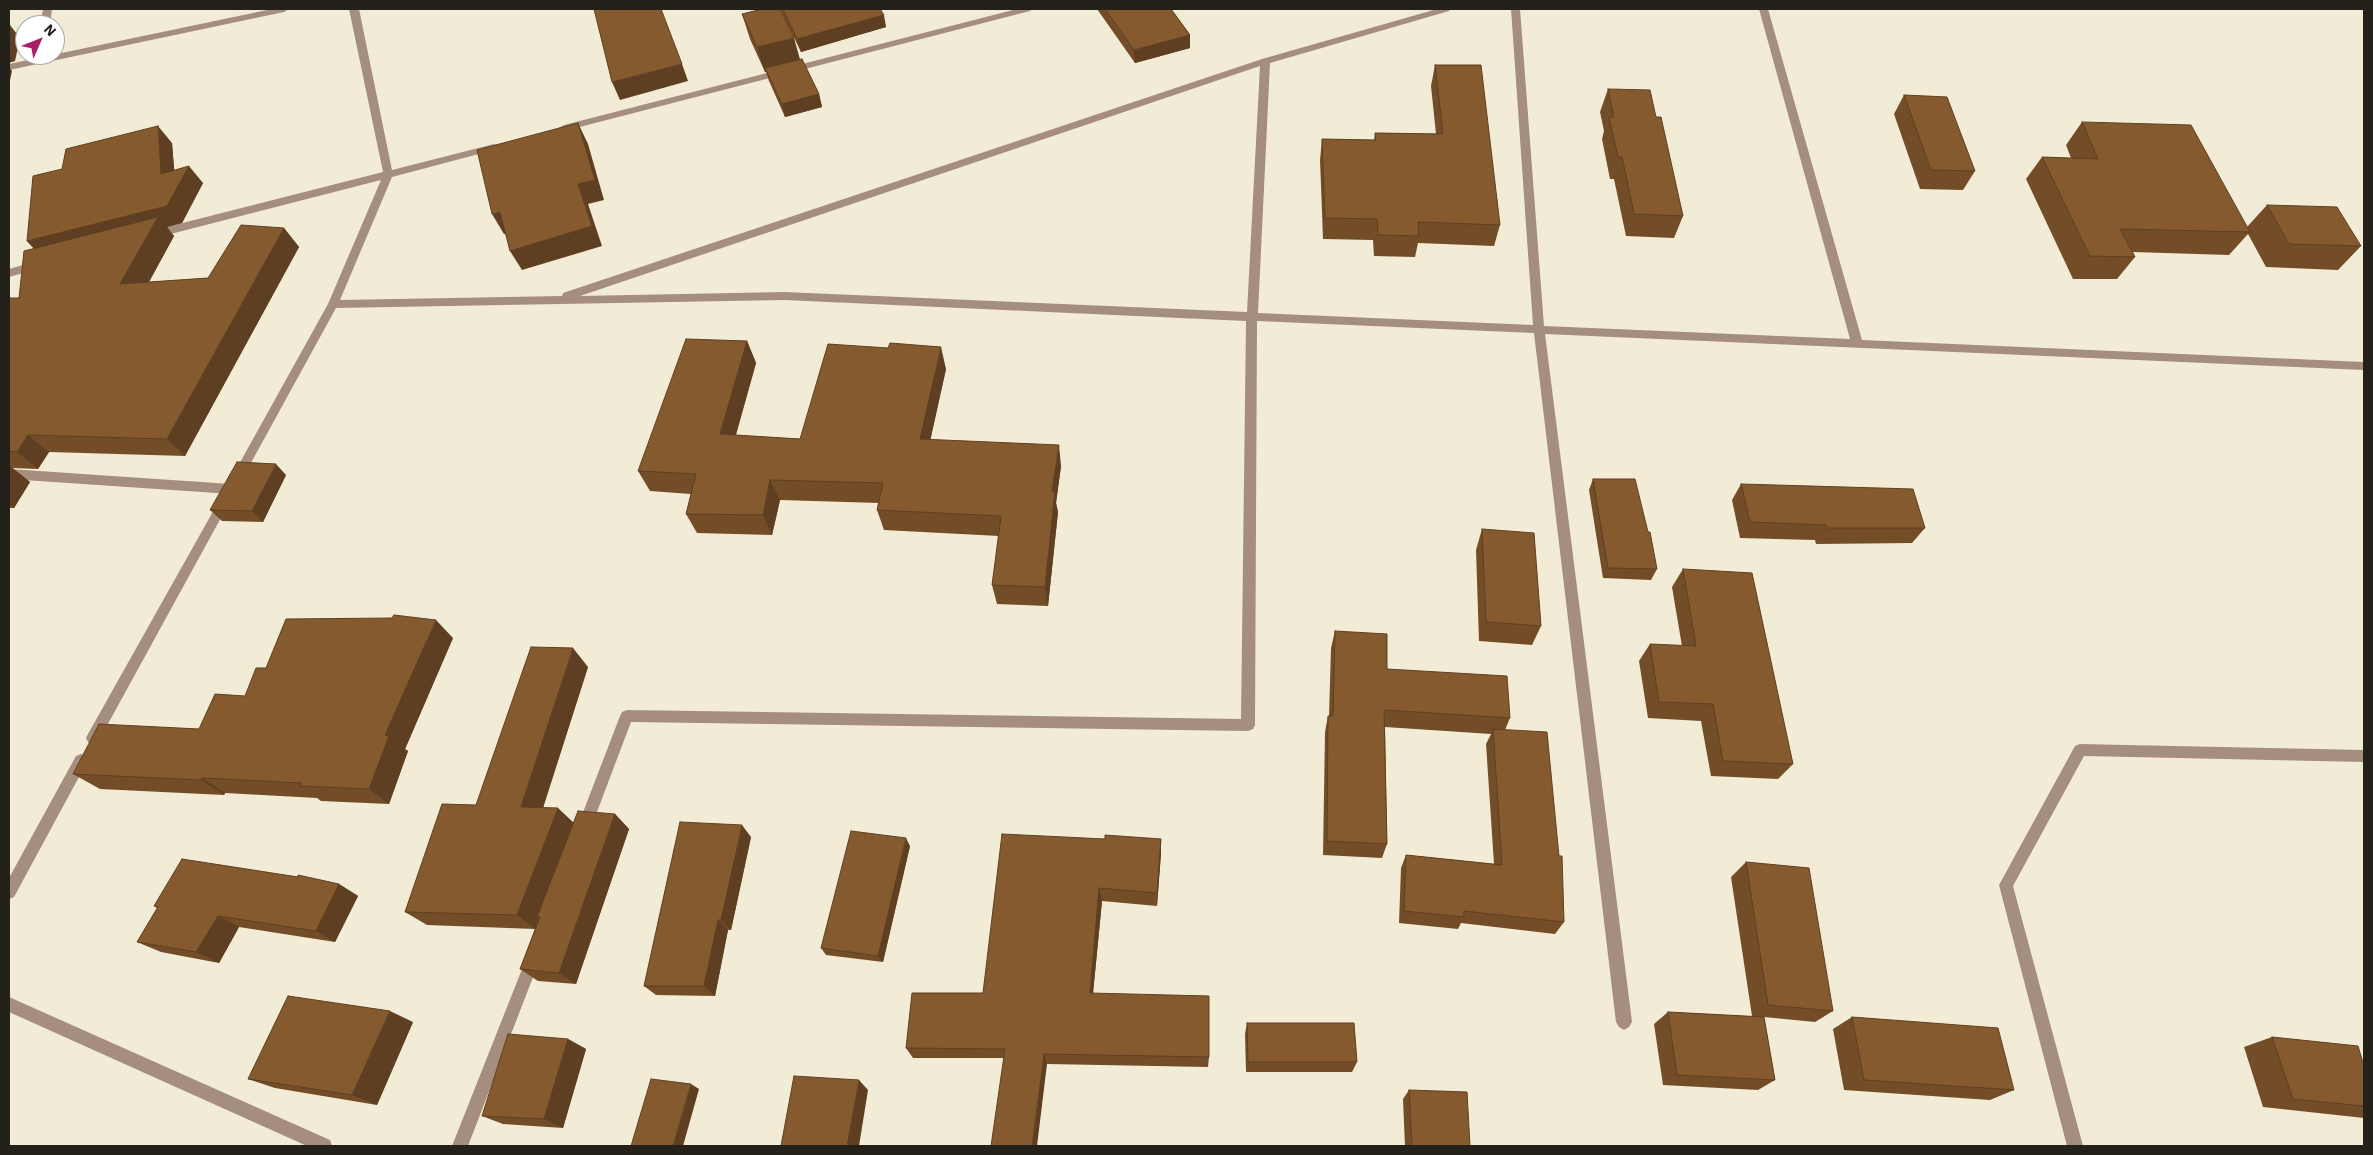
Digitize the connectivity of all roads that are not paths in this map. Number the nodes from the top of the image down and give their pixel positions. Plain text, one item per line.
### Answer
1 (284, 9) edge
2 (354, 9) edge
3 (1026, 9) edge
4 (1446, 9) edge
5 (1516, 9) edge
6 (1764, 9) edge
7 (65, 53) edge
8 (1265, 61) junction
9 (552, 132) edge
10 (504, 144) edge
11 (388, 174) junction
12 (145, 237) edge
13 (44, 263) edge
14 (9, 273) edge
15 (554, 300) junction
16 (333, 304) junction
17 (1252, 316) junction
18 (1539, 330) junction
19 (1857, 343) junction
20 (2364, 366) edge
21 (9, 474) edge
22 (231, 489) junction
23 (2364, 756) edge
24 (578, 844) edge
25 (9, 892) edge
26 (538, 945) edge
27 (9, 1004) edge
28 (1624, 1022) dead end
29 (324, 1146) edge
30 (460, 1146) edge
31 (2076, 1146) edge

1 - 7 street
2 - 11 street
3 - 9 street
4 - 8 street
5 - 18 street
6 - 19 street
8 - 15 street
8 - 17 street
10 - 11 street
11 - 12 street
11 - 16 street
13 - 14 street
15 - 16 street
15 - 17 street
16 - 22 street
17 - 18 street
17 - 24 street
18 - 19 street
18 - 28 street
19 - 20 street
21 - 22 street
22 - 25 street
23 - 31 street
26 - 30 street
27 - 29 street

